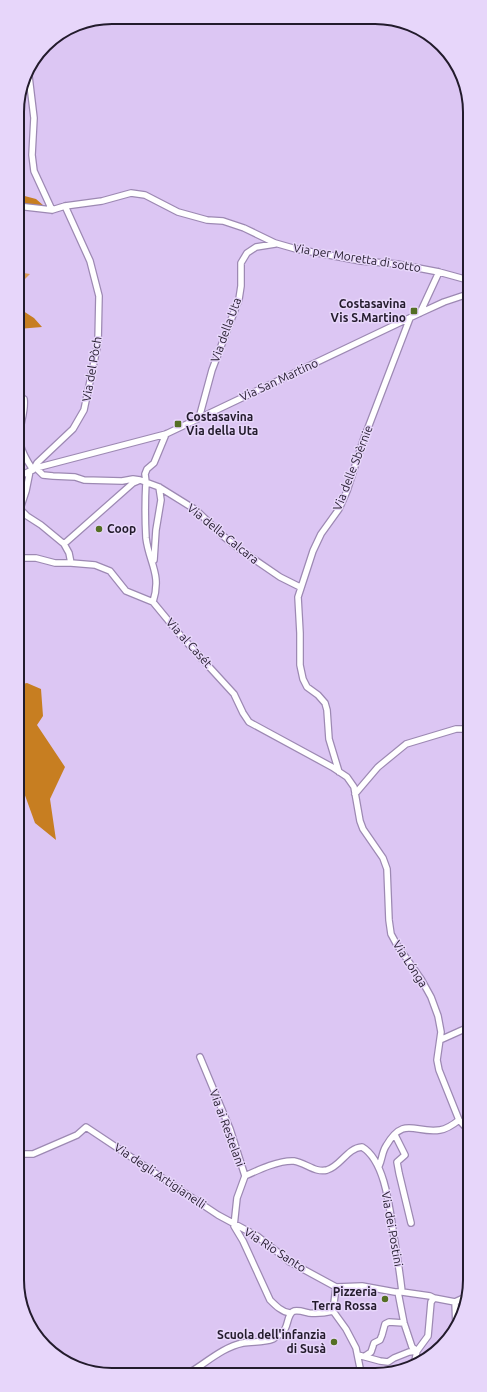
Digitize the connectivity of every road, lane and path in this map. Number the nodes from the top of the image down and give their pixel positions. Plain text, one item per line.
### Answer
1 (30, 82) edge
2 (65, 206) junction
3 (24, 207) edge
4 (52, 210) junction
5 (254, 233) junction
6 (276, 244) junction
7 (256, 247) junction
8 (439, 272) junction
9 (463, 279) edge
10 (463, 296) edge
11 (420, 313) junction
12 (410, 318) junction
13 (24, 398) edge
14 (24, 412) edge
15 (199, 418) junction
16 (166, 434) junction
17 (24, 455) edge
18 (33, 470) junction
19 (24, 474) edge
20 (143, 481) junction
21 (158, 488) junction
22 (24, 496) edge
23 (24, 513) edge
24 (64, 544) junction
25 (24, 558) edge
26 (71, 562) junction
27 (154, 566) junction
28 (300, 587) junction
29 (153, 602) junction
30 (463, 729) edge
31 (339, 772) junction
32 (355, 794) junction
33 (463, 1030) edge
34 (440, 1040) junction
35 (200, 1057) dead end
36 (459, 1120) junction
37 (463, 1124) edge
38 (394, 1135) junction
39 (24, 1154) edge
40 (378, 1166) junction
41 (245, 1176) junction
42 (411, 1223) dead end
43 (235, 1224) junction
44 (336, 1287) junction
45 (400, 1292) junction
46 (434, 1298) junction
47 (460, 1299) edge
48 (454, 1302) junction
49 (334, 1311) junction
50 (290, 1314) junction
51 (455, 1316) edge
52 (404, 1323) junction
53 (417, 1351) junction
54 (358, 1355) junction
55 (365, 1356) junction
56 (416, 1358) edge
57 (198, 1368) edge
58 (360, 1368) edge

1 - 4 street
2 - 4 street, Via per Moretta di sotto
2 - 5 street, Via per Moretta di sotto
2 - 18 street, Via del Pòch
3 - 4 street, Via per Moretta di sotto
5 - 6 street, Via per Moretta di sotto
5 - 7 street
6 - 7 street
6 - 8 street, Via per Moretta di sotto
7 - 15 street, Via della Uta
8 - 9 street, Via per Moretta di sotto
8 - 11 street
10 - 11 street, Via San Martino
11 - 12 street, Via San Martino
12 - 15 street, Via San Martino
12 - 28 street, Via delle Sbèrnie
13 - 14 street
15 - 16 street, Via San Martino
16 - 18 street, Via San Martino
16 - 20 street
17 - 18 street
18 - 19 street, Via San Martino
18 - 20 street, Via della Calcara
18 - 22 street
20 - 21 street, Via della Calcara
20 - 24 street
20 - 27 street
21 - 27 street
21 - 28 street, Via della Calcara
23 - 24 street
24 - 26 street
25 - 26 street, Via al Casét
26 - 29 street, Via al Casét
27 - 29 street
28 - 31 street, Via delle Sbèrnie
29 - 31 street, Via al Casét
30 - 32 street
31 - 32 street, Via Lónga
32 - 34 street, Via Lónga
33 - 34 street
34 - 36 street, Via Lónga
35 - 41 street, Via ai Restelani
36 - 37 street, Via Lónga
36 - 38 street
38 - 40 street
38 - 42 street, Via dei Postini
39 - 43 street, Via degli Artigianelli
40 - 41 street, Via dei Postini
40 - 45 street, Via dei Postini
41 - 43 street, Via ai Restelani
43 - 44 street, Via Rio Santo
43 - 50 street
44 - 45 street
44 - 49 street
45 - 46 street
45 - 52 street, Via dei Postini
46 - 48 street
46 - 53 street
47 - 48 street
48 - 51 street
49 - 50 street
49 - 54 street
50 - 57 street
52 - 53 street, Via dei Postini
52 - 55 street
53 - 55 street
53 - 56 street
54 - 55 street
54 - 58 street

